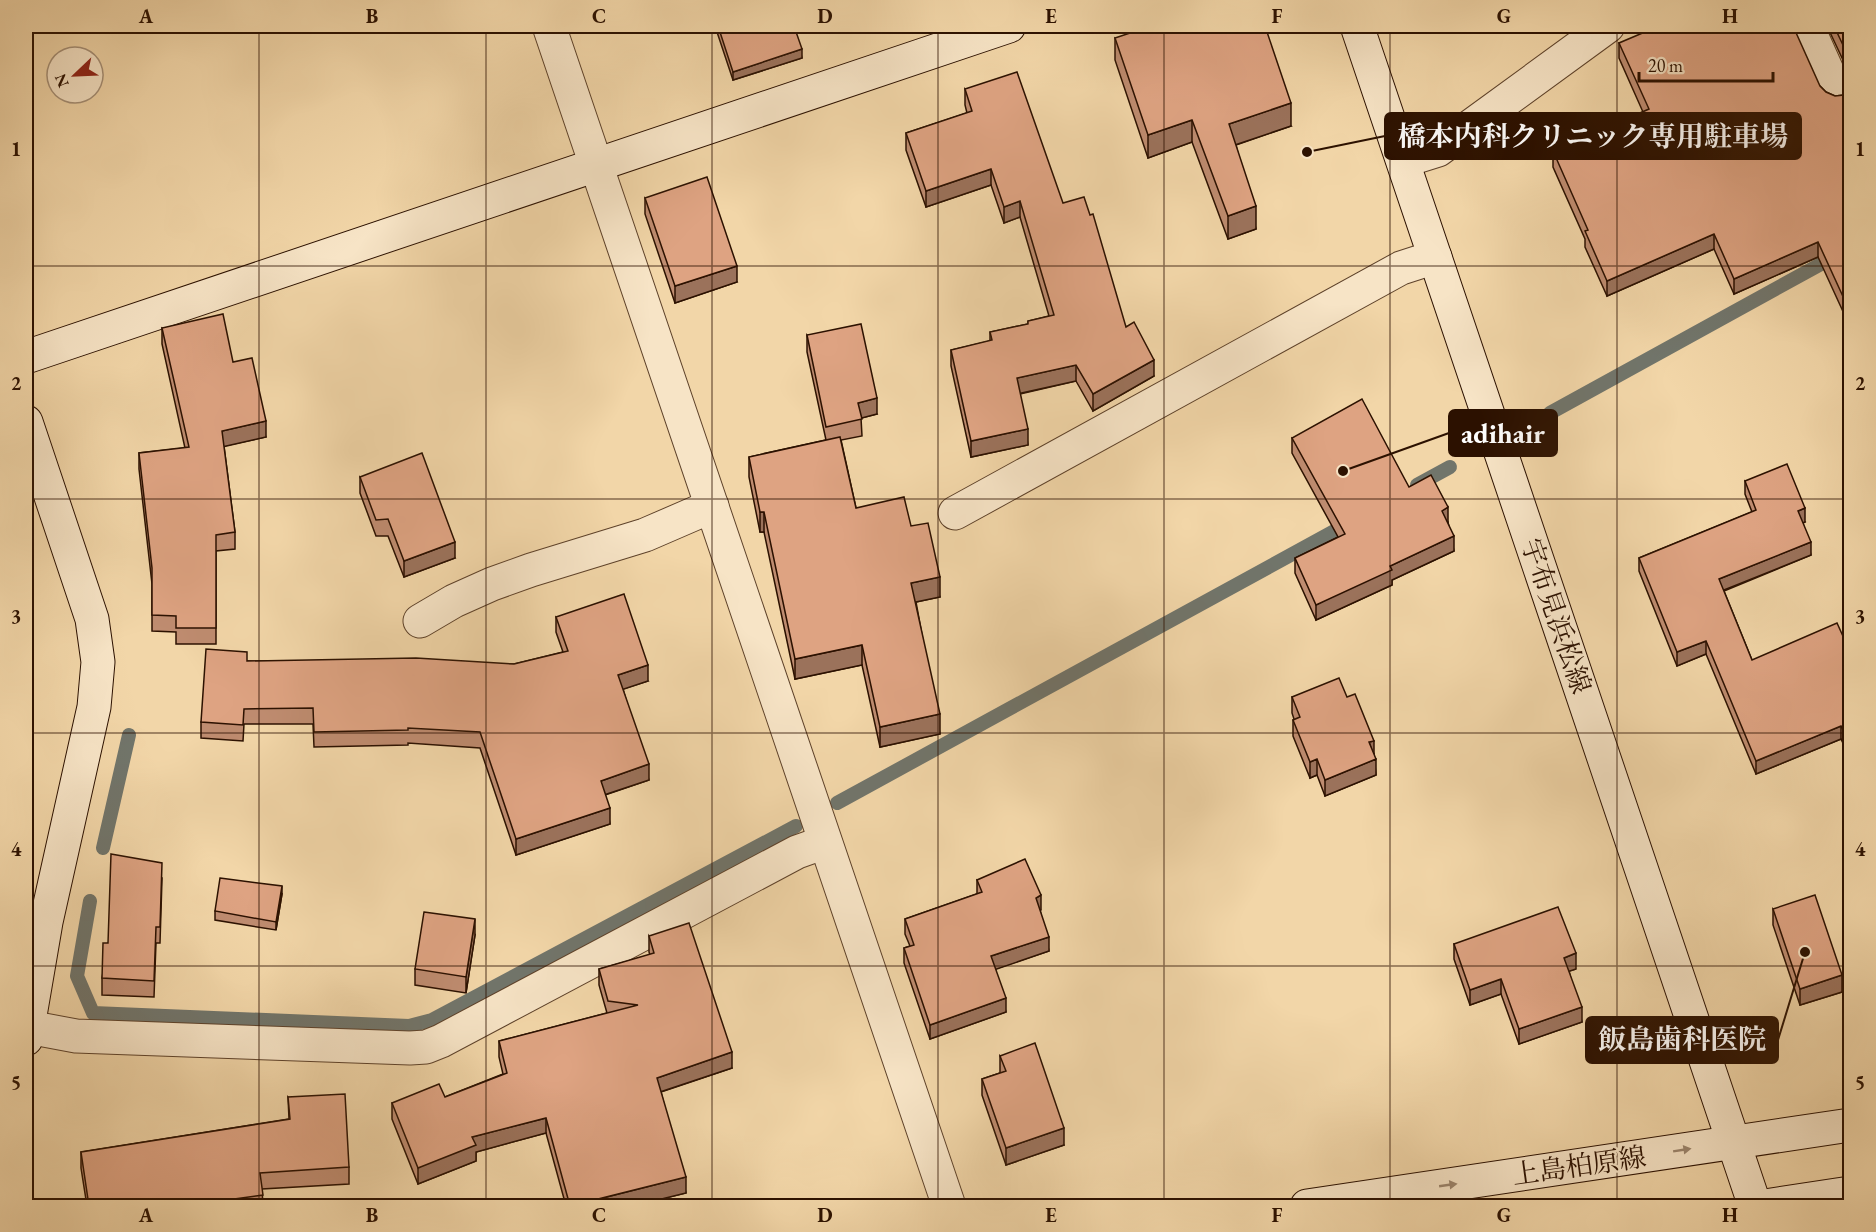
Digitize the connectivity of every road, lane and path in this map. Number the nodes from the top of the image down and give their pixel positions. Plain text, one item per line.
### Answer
1 (549, 26) edge
2 (1009, 26) edge
3 (1357, 26) edge
4 (1608, 26) edge
5 (1807, 26) edge
6 (1837, 93) edge
7 (1403, 162) junction
8 (596, 164) junction
9 (1435, 256) junction
10 (26, 357) edge
11 (26, 422) edge
12 (712, 506) junction
13 (956, 513) dead end
14 (420, 621) dead end
15 (825, 842) junction
16 (27, 1033) edge
17 (1851, 1125) edge
18 (1734, 1142) junction
19 (1851, 1193) edge
20 (949, 1206) edge
21 (1307, 1206) edge
22 (1755, 1206) edge
23 (1765, 1206) edge

1 - 8 street
2 - 8 street
3 - 7 street, 宇布見浜松線
4 - 7 street
5 - 6 street
7 - 9 street, 宇布見浜松線
8 - 10 street
8 - 12 street
9 - 13 street
9 - 18 street, 宇布見浜松線
11 - 16 street
12 - 14 street
12 - 15 street
15 - 16 street
15 - 20 street
17 - 18 street, 上島柏原線
21 -> 18 street, 上島柏原線
18 - 22 street, 宇布見浜松線
19 - 23 street

